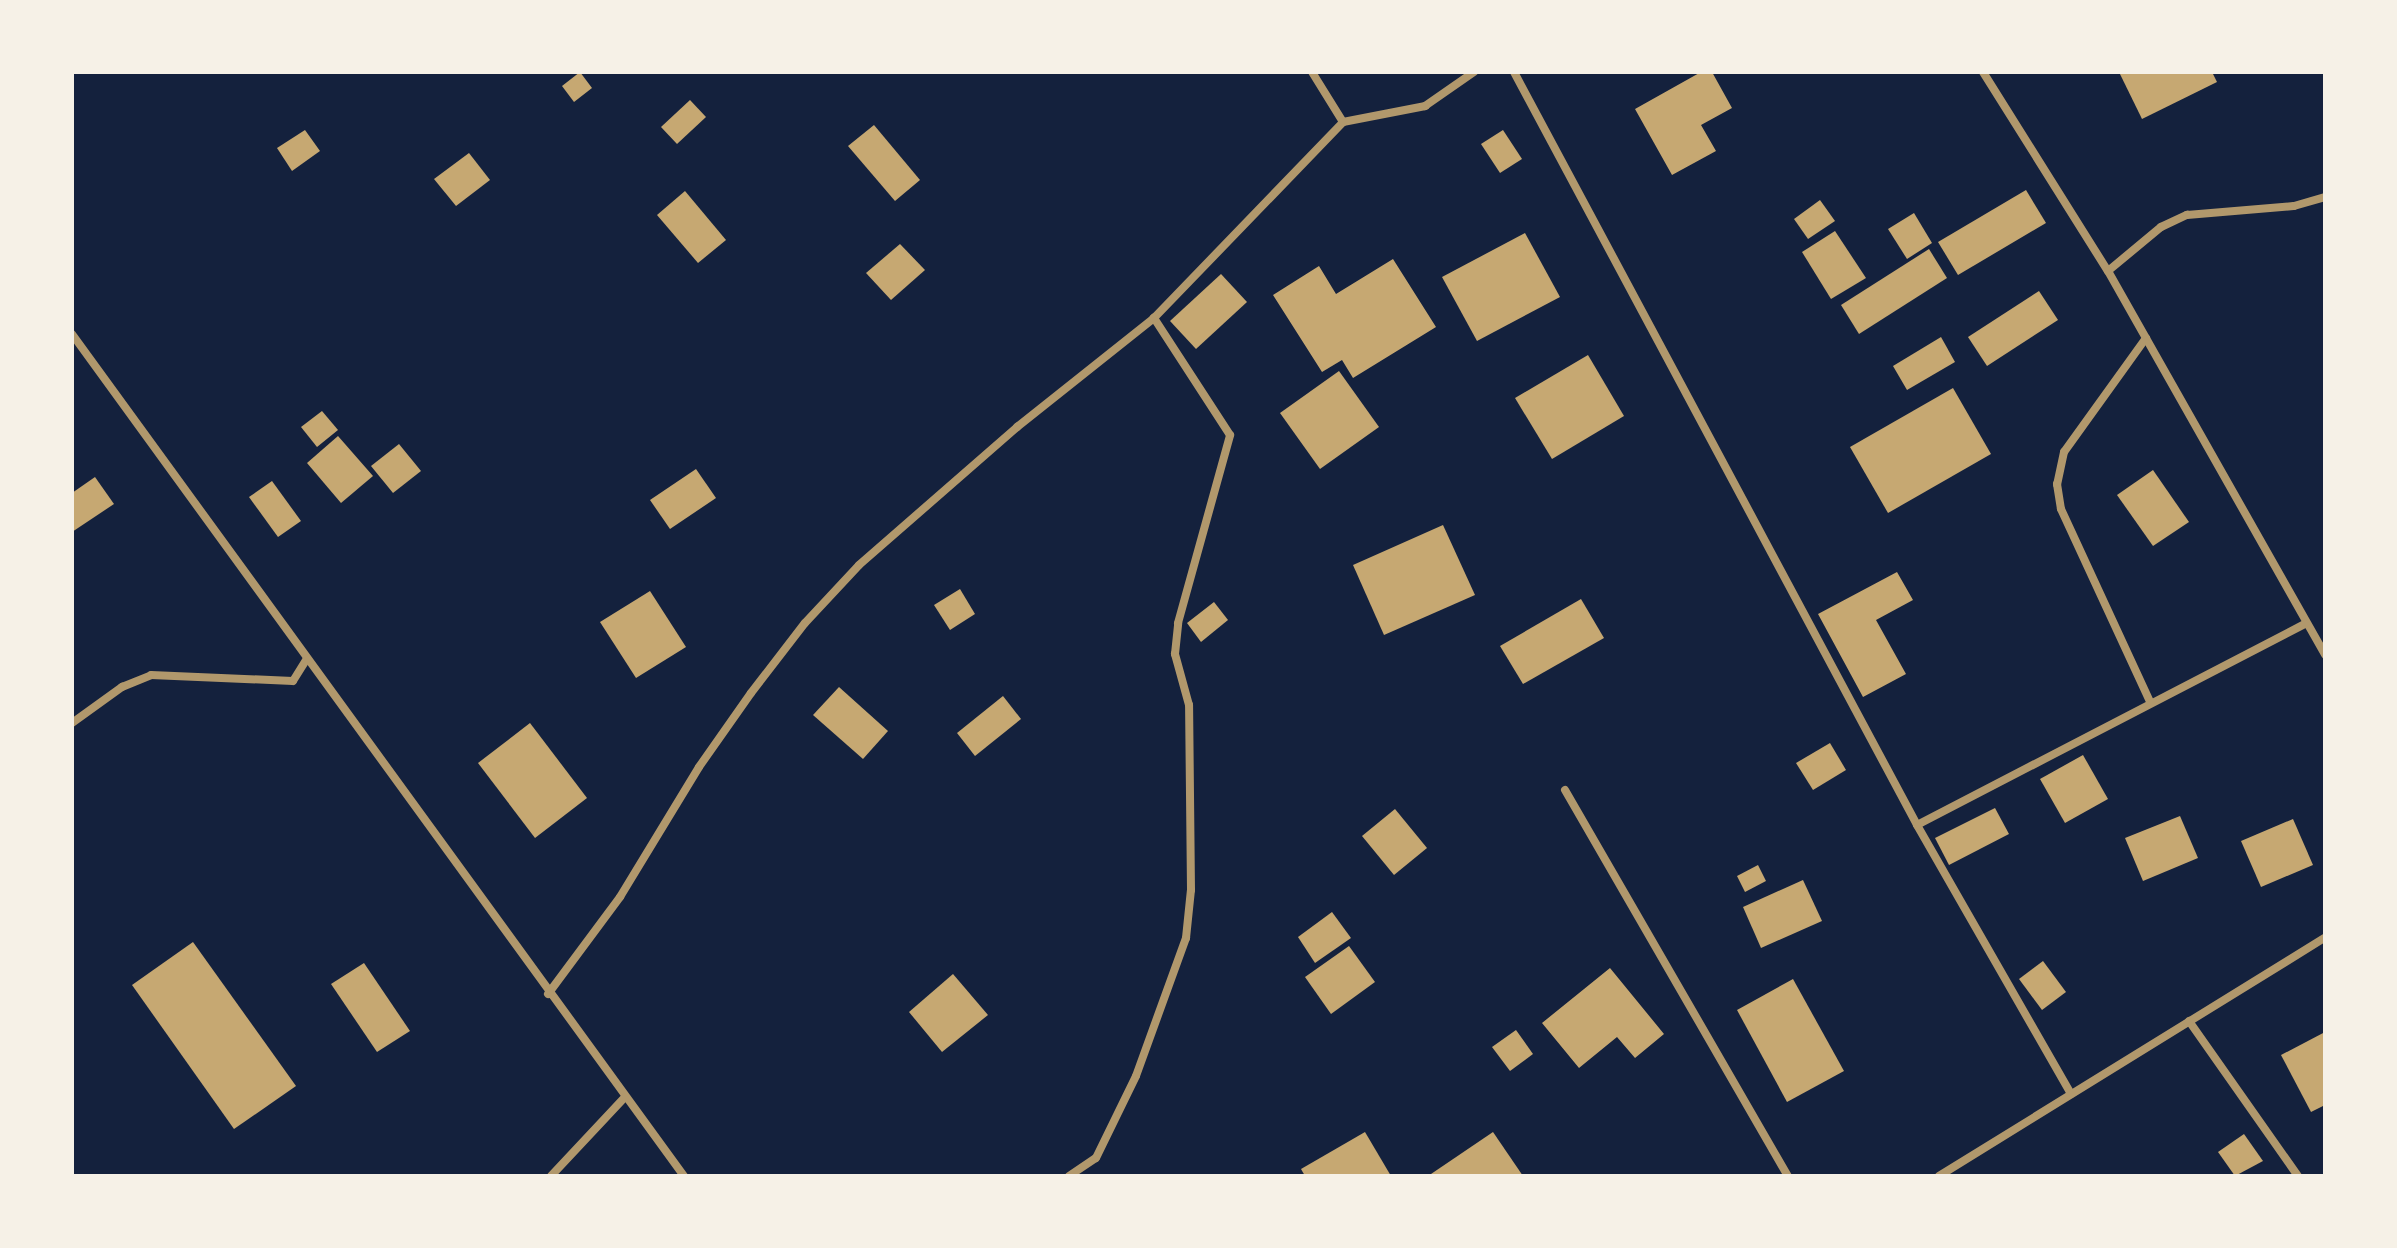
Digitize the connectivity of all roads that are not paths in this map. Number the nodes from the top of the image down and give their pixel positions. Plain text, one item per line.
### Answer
1 (1312, 72) edge
2 (1474, 72) edge
3 (1514, 72) edge
4 (1983, 72) edge
5 (1343, 122) junction
6 (2325, 197) edge
7 (2108, 271) junction
8 (1154, 318) junction
9 (72, 334) edge
10 (2146, 338) junction
11 (2305, 624) junction
12 (2325, 655) edge
13 (307, 659) junction
14 (2150, 702) junction
15 (72, 723) edge
16 (1565, 790) dead end
17 (1917, 825) junction
18 (2325, 938) edge
19 (548, 994) junction
20 (2189, 1021) junction
21 (2071, 1094) junction
22 (625, 1097) junction
23 (551, 1176) edge
24 (684, 1176) edge
25 (1069, 1176) edge
26 (1788, 1176) edge
27 (1939, 1176) edge
28 (2298, 1176) edge

1 - 5 street
2 - 5 street
3 - 17 street
4 - 7 street
5 - 8 street
6 - 7 street
7 - 10 street
8 - 19 street
8 - 25 street
9 - 13 street
10 - 11 street
10 - 14 street
11 - 12 street
11 - 14 street
13 - 15 street
13 - 19 street
14 - 17 street
16 - 26 street
17 - 21 street
18 - 20 street
19 - 22 street
20 - 21 street
20 - 28 street
21 - 27 street
22 - 23 street
22 - 24 street

